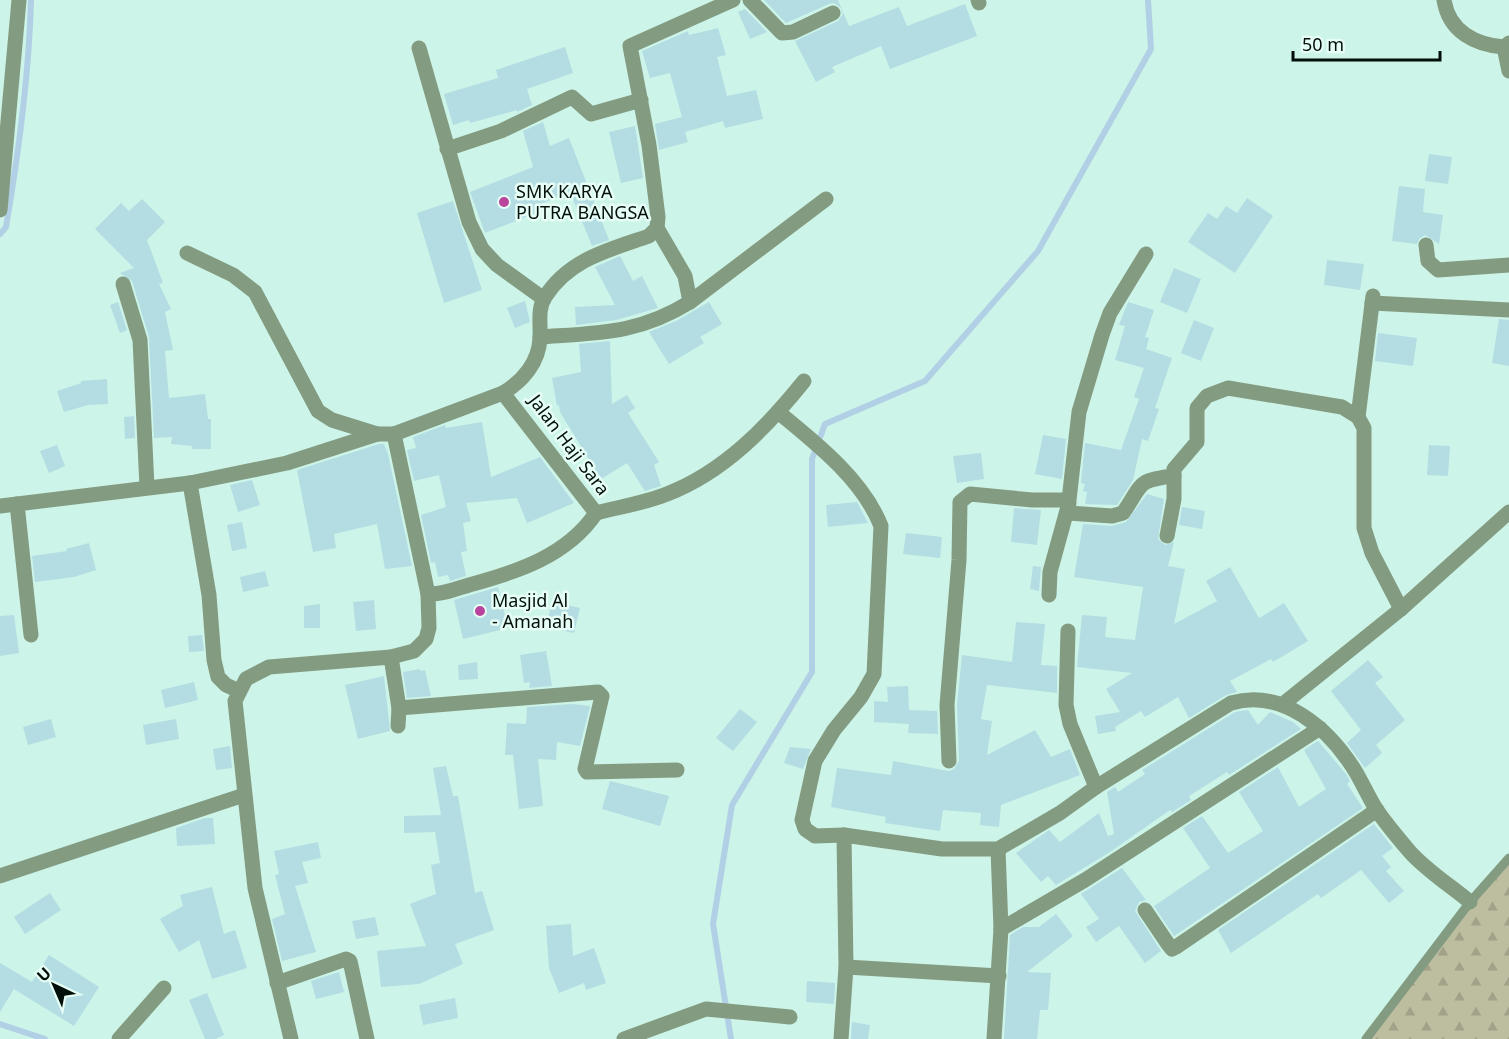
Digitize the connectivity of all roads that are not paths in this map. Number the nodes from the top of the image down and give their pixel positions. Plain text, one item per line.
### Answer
1 (19, 0) edge
2 (733, 0) edge
3 (750, 0) edge
4 (1444, 0) edge
5 (833, 14) dead end
6 (1507, 45) edge
7 (419, 48) dead end
8 (1509, 71) edge
9 (641, 99) junction
10 (447, 149) junction
11 (826, 199) dead end
12 (0, 210) edge
13 (657, 228) junction
14 (1426, 245) dead end
15 (187, 253) dead end
16 (1146, 254) dead end
17 (1509, 265) edge
18 (123, 284) dead end
19 (544, 299) junction
20 (690, 302) junction
21 (1509, 310) edge
22 (540, 337) junction
23 (804, 381) dead end
24 (503, 393) junction
25 (778, 412) junction
26 (1358, 417) junction
27 (377, 434) junction
28 (394, 434) junction
29 (1174, 476) junction
30 (190, 483) junction
31 (147, 488) junction
32 (17, 504) junction
33 (0, 506) edge
34 (1068, 506) junction
35 (1509, 512) edge
36 (596, 513) junction
37 (1167, 536) dead end
38 (428, 594) junction
39 (1049, 595) dead end
40 (1401, 609) junction
41 (1068, 631) dead end
42 (31, 635) dead end
43 (391, 657) junction
44 (239, 691) junction
45 (1283, 704) junction
46 (399, 708) junction
47 (398, 726) dead end
48 (1320, 728) junction
49 (949, 761) dead end
50 (677, 770) dead end
51 (1096, 787) junction
52 (244, 795) junction
53 (1377, 810) junction
54 (844, 835) junction
55 (998, 849) junction
56 (1509, 858) edge
57 (0, 876) edge
58 (1470, 902) junction
59 (1145, 910) dead end
60 (1001, 929) junction
61 (846, 967) junction
62 (999, 976) junction
63 (277, 983) junction
64 (164, 988) dead end
65 (790, 1017) dead end
66 (120, 1039) edge
67 (291, 1039) edge
68 (367, 1039) edge
69 (624, 1039) edge
70 (841, 1039) edge
71 (994, 1039) edge
72 (1366, 1039) edge

1 - 12 street
2 - 9 street
3 - 5 street
4 - 6 street
6 - 8 street
7 - 10 street
9 - 10 street
9 - 13 street
10 - 19 street
11 - 20 street
13 - 19 street
13 - 20 street
14 - 17 street
15 - 27 street
16 - 34 street
18 - 31 street
19 - 22 street, Jalan Haji Sara
20 - 22 street
21 - 26 street
22 - 24 street, Jalan Haji Sara
23 - 25 street
24 - 28 street
24 - 36 street, Jalan Haji Sara
25 - 36 street
25 - 54 street
26 - 29 street
26 - 40 street
27 - 28 street
27 - 30 street
28 - 38 street
29 - 34 street
29 - 37 street
30 - 31 street
30 - 44 street
31 - 32 street
32 - 33 street
32 - 42 street
34 - 39 street
34 - 49 street
35 - 40 street
36 - 38 street, Jalan Haji Sara
38 - 43 street
40 - 45 street
41 - 51 street
43 - 44 street
43 - 46 street
44 - 52 street
45 - 48 street
45 - 51 street
46 - 47 street
46 - 50 street
48 - 53 street
48 - 60 street
51 - 55 street
52 - 57 street
52 - 63 street
53 - 58 street
53 - 59 street
54 - 55 street
54 - 61 street
55 - 60 street
56 - 58 lane
58 - 72 lane
60 - 62 street
61 - 62 street
61 - 70 street
62 - 71 street
63 - 67 street
63 - 68 street
64 - 66 street
65 - 69 street

